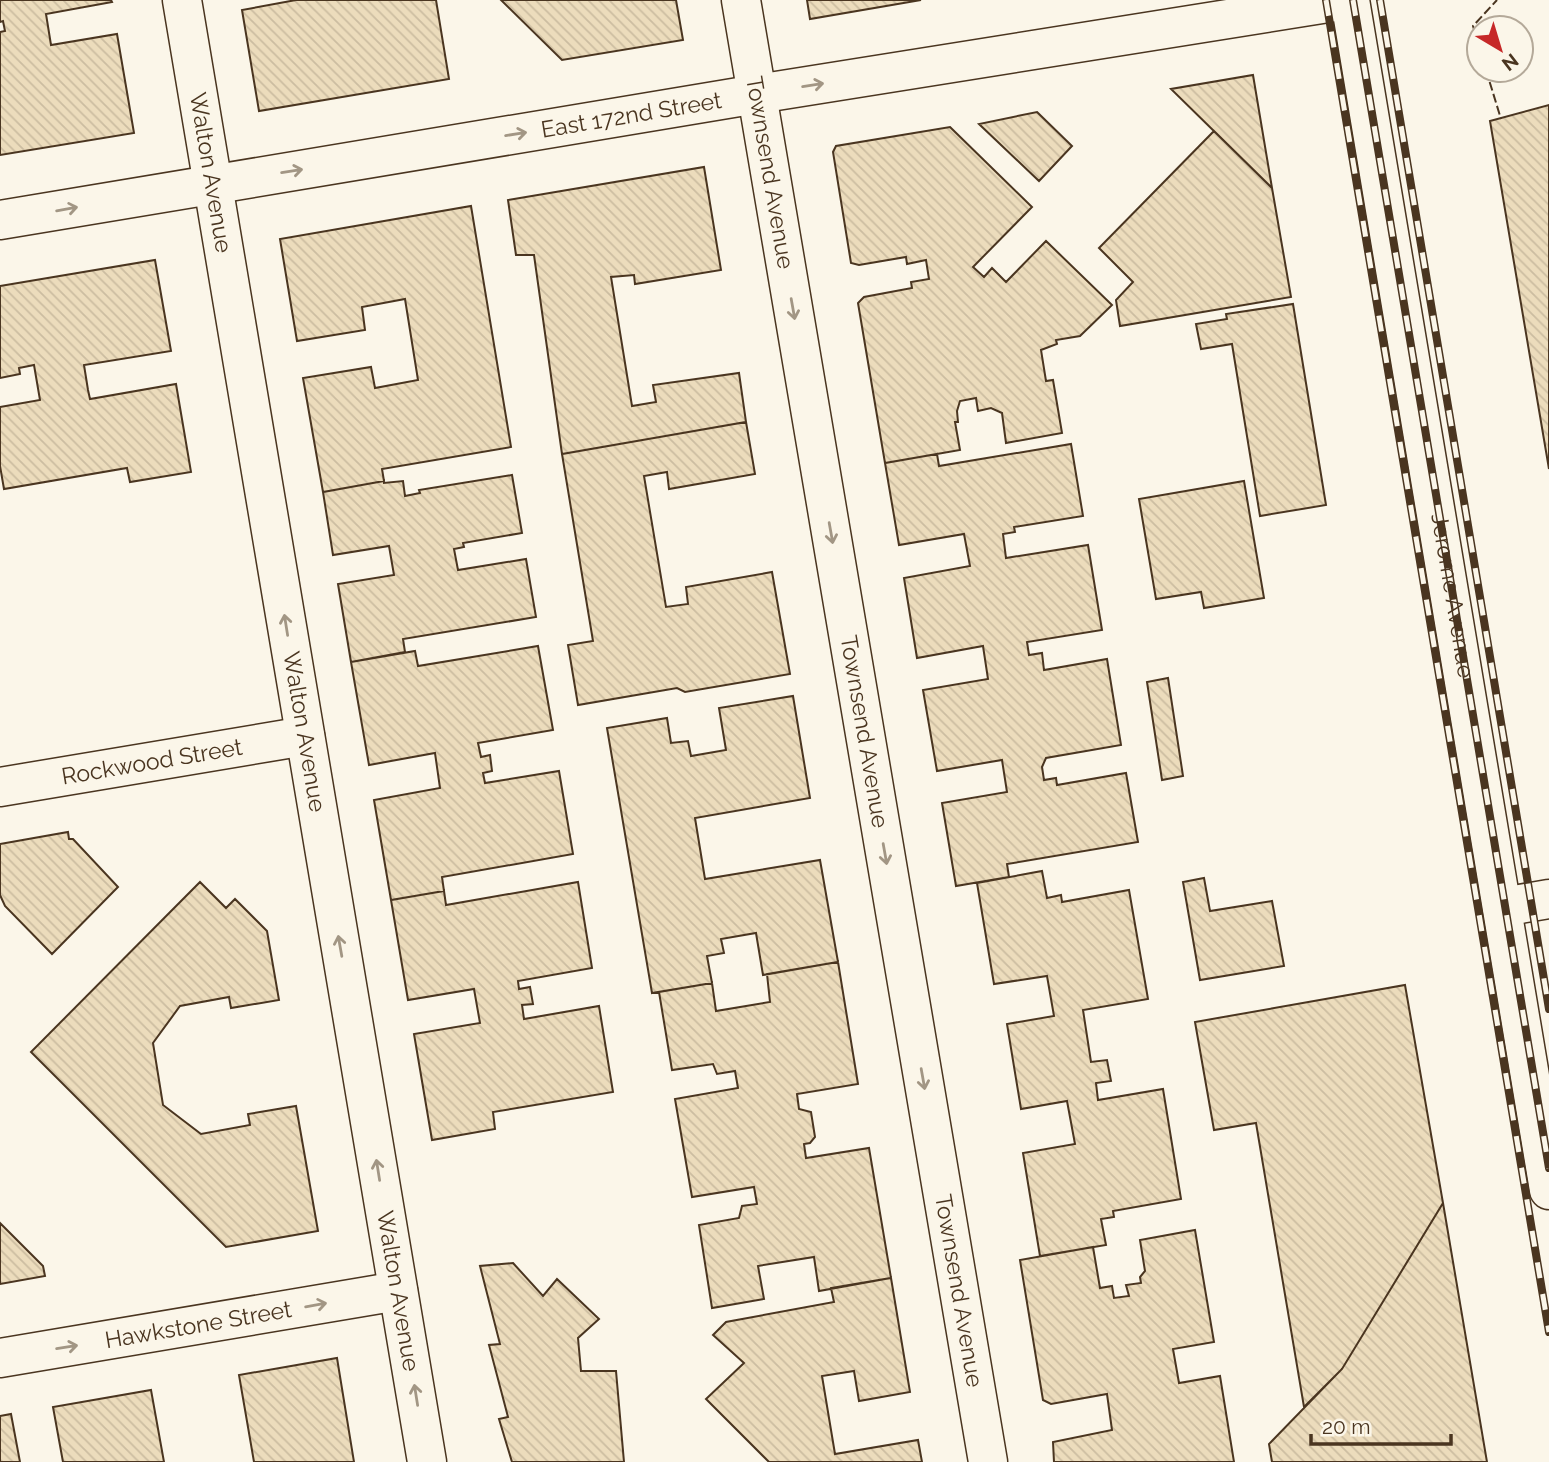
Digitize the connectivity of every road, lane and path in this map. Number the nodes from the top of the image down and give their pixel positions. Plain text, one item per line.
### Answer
1 (182, 0) edge
2 (741, 0) edge
3 (1348, 0) edge
4 (757, 94) junction
5 (212, 183) junction
6 (0, 220) edge
7 (305, 736) junction
8 (0, 787) edge
9 (1549, 899) edge
10 (1502, 907) junction
11 (1549, 1191) edge
12 (398, 1291) junction
13 (0, 1358) edge
14 (427, 1462) edge
15 (988, 1462) edge

1 - 5 street, Walton Avenue
2 - 4 street, Townsend Avenue
4 -> 3 street, East 172nd Street
3 - 10 street, Jerome Avenue
5 -> 4 street, East 172nd Street
4 -> 15 street, Townsend Avenue
6 -> 5 street, East 172nd Street
7 -> 5 street, Walton Avenue
7 - 8 street, Rockwood Street
12 -> 7 street, Walton Avenue
9 - 10 street
10 - 11 street, Jerome Avenue
13 -> 12 street, Hawkstone Street
14 -> 12 street, Walton Avenue

